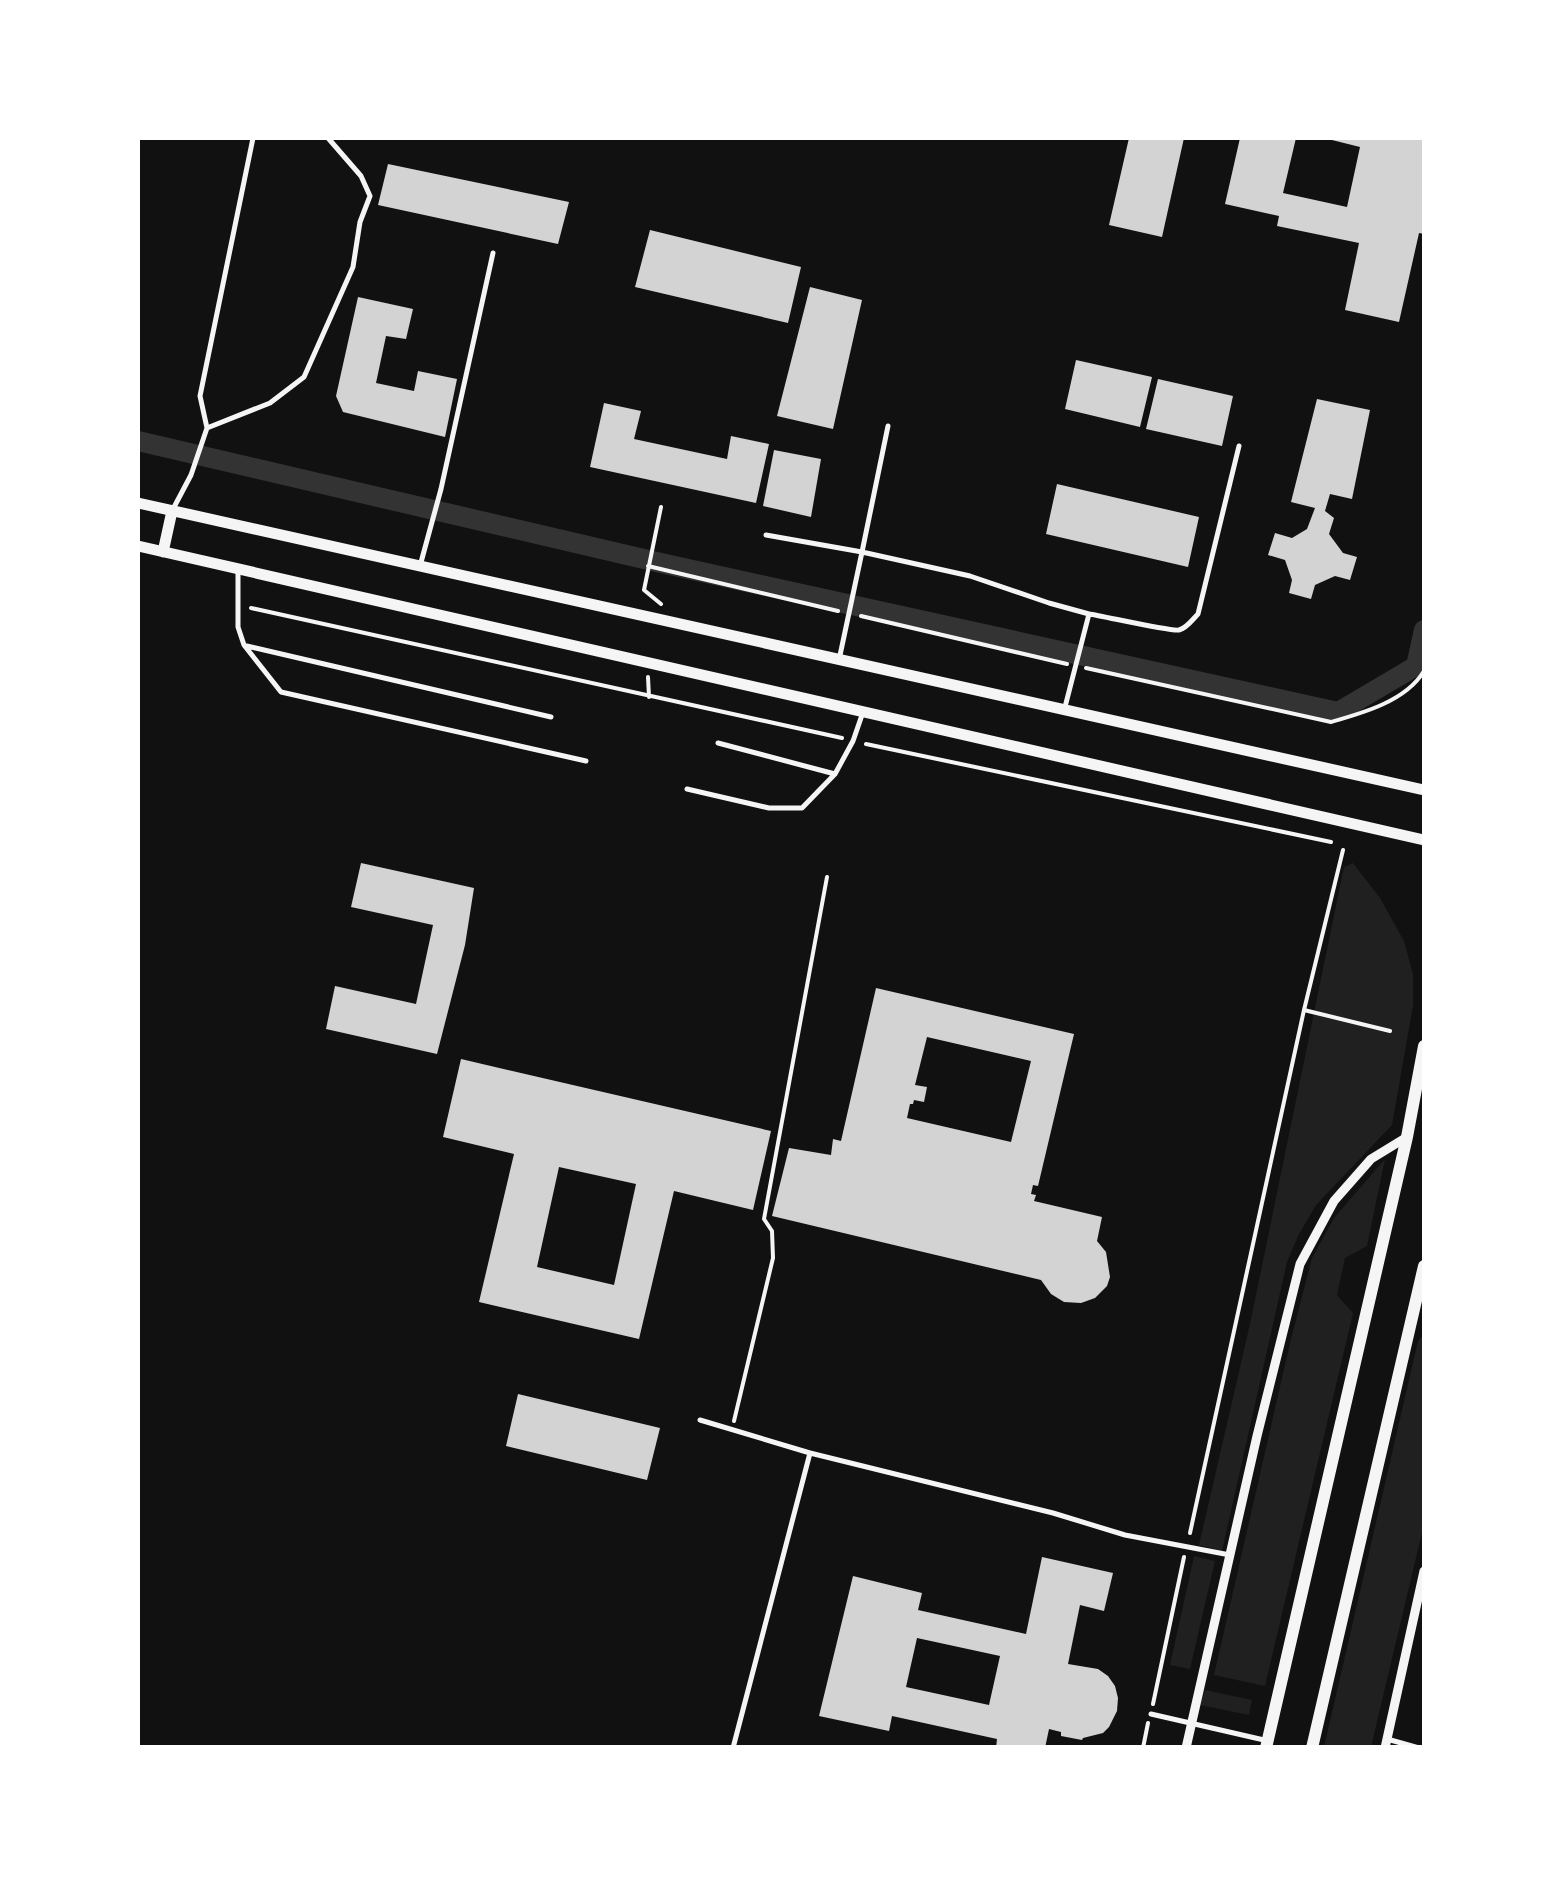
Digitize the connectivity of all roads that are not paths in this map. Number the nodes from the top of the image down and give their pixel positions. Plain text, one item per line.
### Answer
1 (252, 138) edge
2 (328, 138) edge
3 (494, 252) dead end
4 (888, 426) dead end
5 (207, 428) junction
6 (1239, 446) dead end
7 (138, 503) edge
8 (172, 512) junction
9 (766, 535) dead end
10 (138, 546) edge
11 (163, 552) junction
12 (862, 552) junction
13 (420, 566) junction
14 (238, 569) junction
15 (1089, 614) junction
16 (244, 645) junction
17 (839, 660) junction
18 (1064, 710) junction
19 (863, 712) junction
20 (551, 718) dead end
21 (718, 744) dead end
22 (586, 761) dead end
23 (836, 774) junction
24 (687, 790) dead end
25 (1424, 790) edge
26 (1424, 840) edge
27 (1424, 1046) edge
28 (1406, 1137) junction
29 (1424, 1266) edge
30 (700, 1420) dead end
31 (810, 1453) junction
32 (1230, 1554) junction
33 (1424, 1571) edge
34 (1150, 1714) road end
35 (1191, 1722) junction
36 (1386, 1743) edge
37 (1267, 1744) edge
38 (733, 1748) edge
39 (1186, 1748) edge
40 (1312, 1748) edge
41 (1419, 1748) edge

1 - 5 lane
2 - 5 lane
3 - 13 lane
4 - 12 lane
5 - 8 lane
6 - 15 lane
7 - 8 street
8 - 11 street
8 - 13 street
9 - 12 lane
10 - 11 street
11 - 14 street
12 - 15 lane
12 - 17 lane
13 - 17 street
14 - 16 lane
14 - 19 street
15 - 18 lane
16 - 20 lane
16 - 22 lane
17 - 18 street
18 - 25 street
19 - 23 lane
19 - 26 street
21 - 23 lane
23 - 24 lane
27 - 28 main road
28 - 32 street
28 - 37 main road
29 - 40 main road
30 - 31 lane
31 - 32 lane
31 - 38 lane
32 - 35 street
33 - 36 street
34 - 35 lane
35 - 37 lane
35 - 39 street
36 - 41 lane

